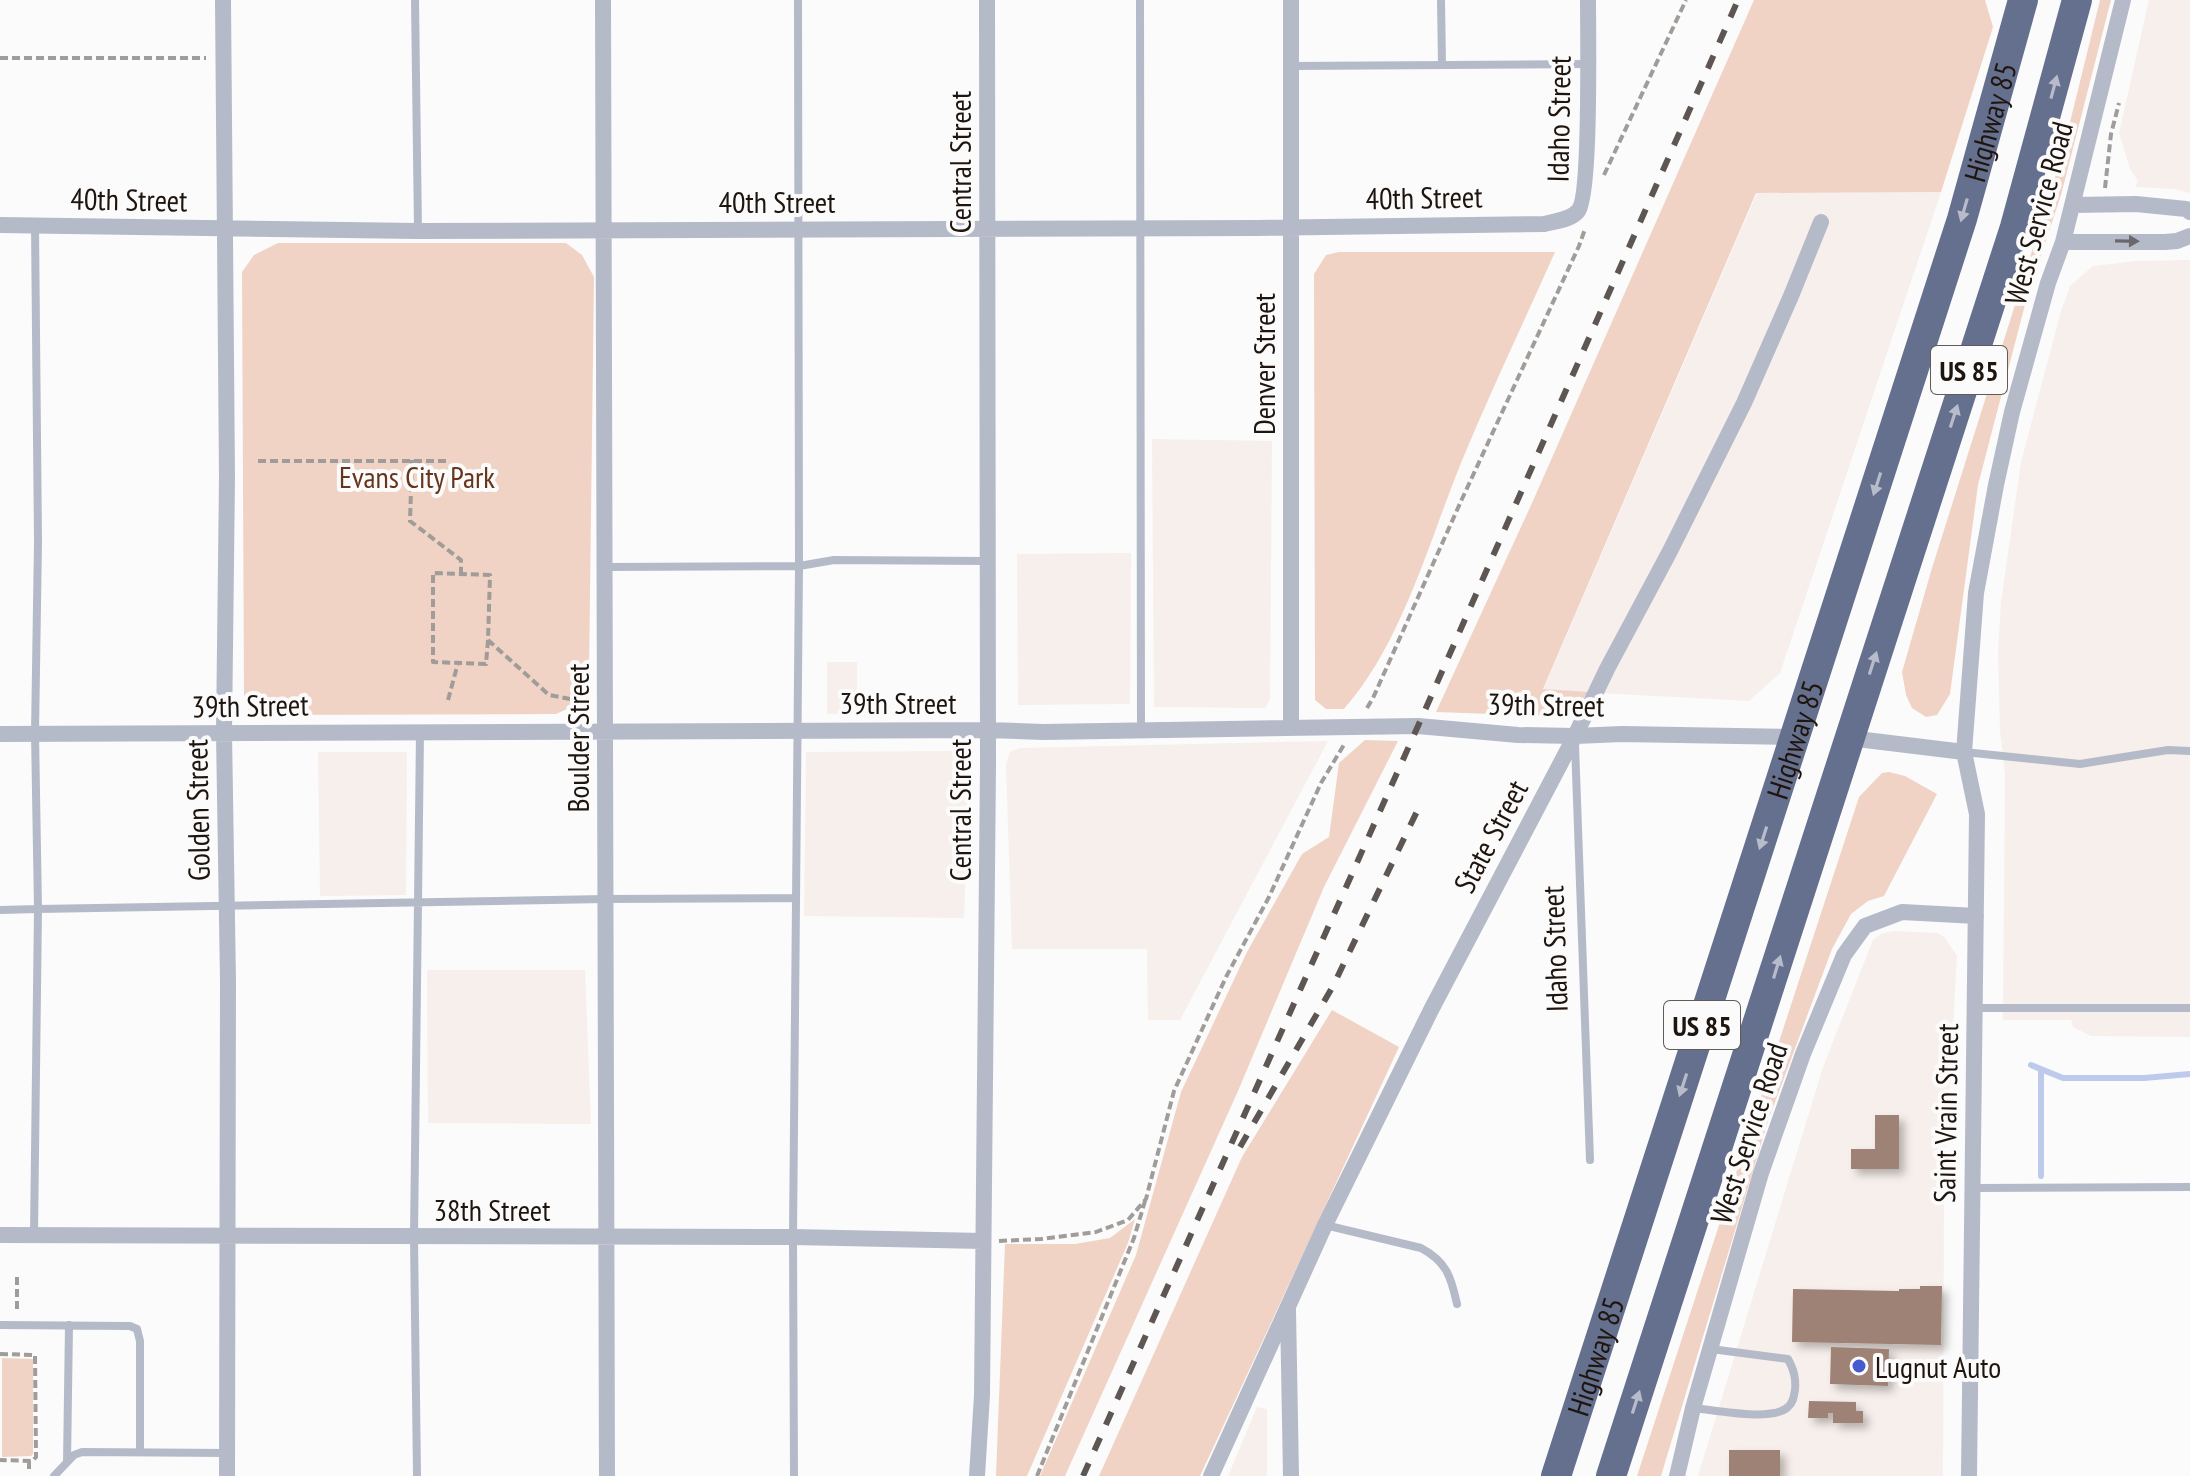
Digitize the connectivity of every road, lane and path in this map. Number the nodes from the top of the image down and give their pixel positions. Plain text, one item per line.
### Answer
1 (223, 0) edge
2 (415, 0) edge
3 (603, 0) edge
4 (798, 0) edge
5 (987, 0) edge
6 (1140, 0) edge
7 (1291, 0) edge
8 (1441, 0) edge
9 (1588, 0) edge
10 (1686, 0) edge
11 (2003, 0) edge
12 (2023, 0) edge
13 (2077, 0) edge
14 (2123, 0) edge
15 (2015, 32) junction
16 (0, 58) edge
17 (223, 58) junction
18 (1587, 64) junction
19 (1442, 65) junction
20 (1291, 66) junction
21 (2121, 92) dead end
22 (1602, 179) dead end
23 (2102, 204) junction
24 (2072, 205) junction
25 (2190, 212) edge
26 (1588, 219) dead end
27 (1553, 221) joint
28 (1821, 222) dead end
29 (0, 225) edge
30 (35, 225) junction
31 (224, 228) junction
32 (1290, 228) junction
33 (799, 229) junction
34 (987, 229) junction
35 (1140, 229) junction
36 (602, 230) junction
37 (418, 231) junction
38 (2190, 236) edge
39 (2063, 242) junction
40 (412, 460) junction
41 (258, 461) dead end
42 (448, 461) dead end
43 (986, 561) junction
44 (799, 566) junction
45 (604, 567) junction
46 (461, 574) junction
47 (488, 640) junction
48 (458, 663) junction
49 (448, 700) dead end
50 (576, 705) dead end
51 (1291, 727) junction
52 (1355, 727) junction
53 (798, 730) junction
54 (988, 730) junction
55 (605, 731) junction
56 (1141, 731) junction
57 (420, 732) junction
58 (35, 733) junction
59 (224, 733) junction
60 (0, 734) edge
61 (1575, 736) junction
62 (1796, 737) junction
63 (1849, 738) junction
64 (2190, 751) edge
65 (1964, 752) junction
66 (795, 898) junction
67 (606, 899) junction
68 (417, 903) junction
69 (226, 907) junction
70 (38, 909) junction
71 (0, 910) edge
72 (1976, 916) junction
73 (1975, 1008) junction
74 (2190, 1008) edge
75 (1590, 1160) dead end
76 (2190, 1187) edge
77 (1972, 1188) junction
78 (1146, 1199) junction
79 (1325, 1225) junction
80 (0, 1235) edge
81 (34, 1235) junction
82 (228, 1237) junction
83 (414, 1237) junction
84 (793, 1237) junction
85 (607, 1238) junction
86 (983, 1241) junction
87 (17, 1277) dead end
88 (1288, 1304) junction
89 (1457, 1304) dead end
90 (17, 1313) dead end
91 (0, 1325) edge
92 (69, 1325) junction
93 (1711, 1349) junction
94 (0, 1354) edge
95 (1693, 1408) junction
96 (140, 1452) junction
97 (227, 1453) junction
98 (0, 1460) edge
99 (29, 1461) junction
100 (67, 1462) junction
101 (29, 1471) dead end
102 (54, 1476) edge
103 (227, 1476) edge
104 (417, 1476) edge
105 (607, 1476) edge
106 (794, 1476) edge
107 (977, 1476) edge
108 (1037, 1476) edge
109 (1211, 1476) edge
110 (1291, 1476) edge
111 (1556, 1476) edge
112 (1612, 1476) edge
113 (1677, 1476) edge
114 (1969, 1476) edge

1 - 17 street, Golden Street
2 - 37 lane
3 - 36 street, Boulder Street
4 - 33 lane
5 - 34 street, Central Street
6 - 35 lane
7 - 20 street, Denver Street
8 - 19 lane
9 - 18 street, Idaho Street
10 - 22 path
11 - 15 street
12 - 15 highway, Highway 85 / US 85
63 -> 13 highway, Highway 85 / US 85
14 - 24 street, West Service Road
15 -> 62 highway, Highway 85 / US 85
16 - 17 path
17 - 31 street, Golden Street
18 - 19 lane
18 - 27 street, Idaho Street
19 - 20 lane
20 - 32 street, Denver Street
21 - 23 path
23 - 24 street
23 - 25 street
24 - 39 street, West Service Road
26 - 52 path
27 - 32 street, 40th Street
28 - 61 street, State Street
29 - 30 street, 40th Street
30 - 31 street, 40th Street
30 - 58 lane
31 - 37 street, 40th Street
31 - 59 street, Golden Street
32 - 35 street, 40th Street
32 - 51 street, Denver Street
33 - 34 street, 40th Street
33 - 36 street, 40th Street
33 - 44 lane
34 - 35 street, 40th Street
34 - 43 street, Central Street
35 - 56 lane
36 - 37 street, 40th Street
36 - 45 street, Boulder Street
39 -> 38 street
39 - 65 street, West Service Road
40 - 41 path
40 - 42 path
40 - 46 path
43 - 44 lane
43 - 54 street, Central Street
44 - 45 lane
44 - 53 lane
45 - 55 street, Boulder Street
46 - 47 path
46 - 48 path
47 - 48 path
47 - 50 path
48 - 49 path
51 - 52 street, 39th Street
51 - 56 street, 39th Street
52 - 61 street, 39th Street
52 - 78 path
53 - 54 street, 39th Street
53 - 55 street, 39th Street
53 - 66 lane
54 - 56 street, 39th Street
54 - 86 street, Central Street
55 - 57 street, 39th Street
55 - 67 street, Boulder Street
57 - 59 street, 39th Street
57 - 68 lane
58 - 59 street, 39th Street
58 - 60 street, 39th Street
58 - 70 lane
59 - 69 street, Golden Street
61 - 62 street, 39th Street
61 - 75 lane, Idaho Street
61 - 79 street, State Street
62 -> 111 highway, Highway 85 / US 85
63 - 65 street
112 -> 63 highway, Highway 85 / US 85
64 - 65 lane
65 - 72 street, Saint Vrain Street
66 - 67 lane
66 - 84 lane
67 - 68 lane
67 - 85 street, Boulder Street
68 - 69 lane
68 - 83 lane
69 - 70 lane
69 - 82 street, Golden Street
70 - 71 lane
70 - 81 lane
72 - 73 street, Saint Vrain Street
72 - 93 street, West Service Road
73 - 74 lane
73 - 77 street, Saint Vrain Street
76 - 77 lane
77 - 114 street, Saint Vrain Street
78 - 86 path
78 - 108 path
79 - 88 street, State Street
79 - 89 lane
80 - 81 street, 38th Street
81 - 82 street, 38th Street
82 - 83 street, 38th Street
82 - 97 street, Golden Street
83 - 85 street, 38th Street
83 - 104 lane
84 - 85 street, 38th Street
84 - 86 street, 38th Street
84 - 106 lane
85 - 105 street, Boulder Street
86 - 107 street, Central Street
87 - 90 path
88 - 109 street, State Street
88 - 110 street
91 - 92 lane
92 - 96 lane
92 - 100 lane
93 - 95 street, West Service Road
93 - 95 lane
94 - 99 path
95 - 113 street, West Service Road
96 - 97 lane
96 - 100 lane
97 - 103 street, Golden Street
98 - 99 path
99 - 101 path
100 - 102 lane

